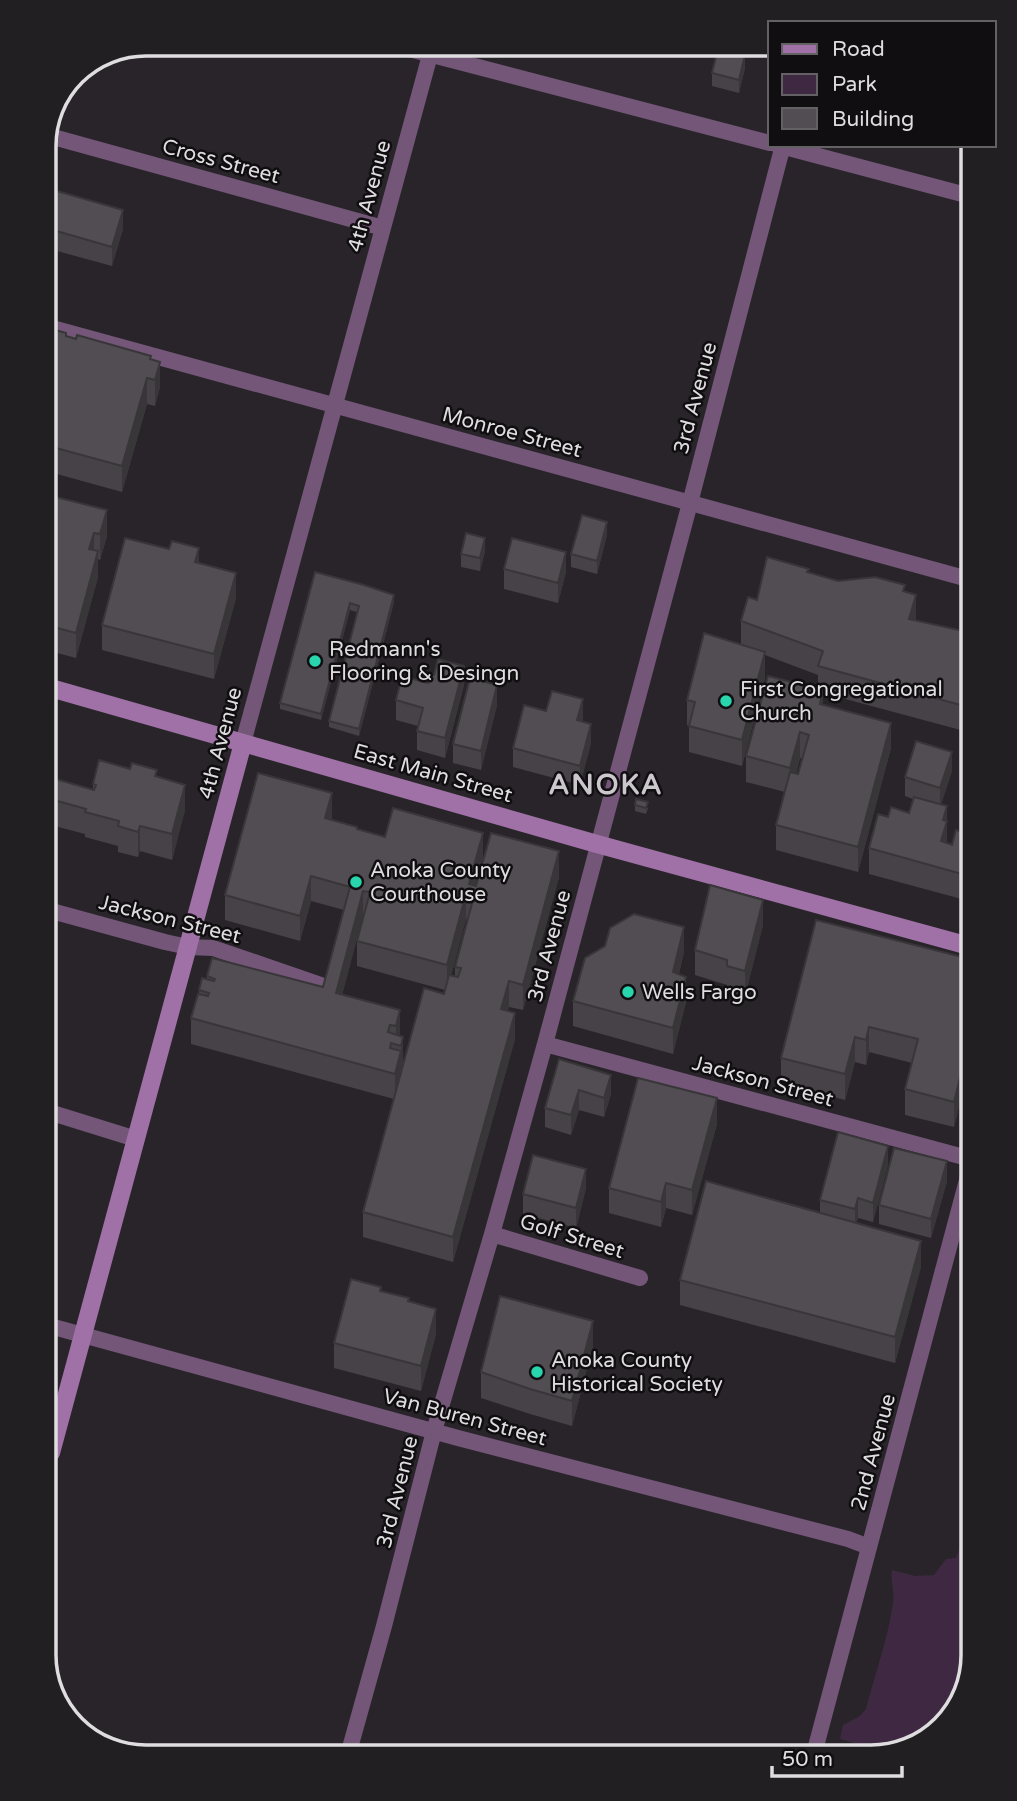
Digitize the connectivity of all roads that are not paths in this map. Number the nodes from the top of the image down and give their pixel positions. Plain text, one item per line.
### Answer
1 (430, 56) edge
2 (457, 56) edge
3 (57, 138) edge
4 (768, 142) edge
5 (778, 147) edge
6 (786, 147) edge
7 (961, 194) edge
8 (383, 228) junction
9 (56, 329) edge
10 (336, 405) junction
11 (690, 503) junction
12 (961, 577) edge
13 (56, 690) edge
14 (243, 743) junction
15 (597, 844) junction
16 (56, 911) edge
17 (961, 944) edge
18 (188, 947) junction
19 (321, 985) edge
20 (545, 1044) junction
21 (56, 1114) edge
22 (136, 1139) junction
23 (961, 1156) edge
24 (961, 1202) edge
25 (492, 1234) junction
26 (640, 1278) dead end
27 (56, 1328) edge
28 (82, 1335) junction
29 (434, 1431) junction
30 (56, 1434) edge
31 (869, 1547) junction
32 (351, 1745) edge
33 (816, 1745) edge

1 - 8 street, 4th Avenue
2 - 4 street
3 - 8 street, Cross Street
5 - 11 street, 3rd Avenue
6 - 7 street
8 - 10 street, 4th Avenue
9 - 10 street, Monroe Street
10 - 11 street, Monroe Street
10 - 14 street, 4th Avenue
11 - 12 street, Monroe Street
11 - 15 street, 3rd Avenue
13 - 14 main road, East Main Street
14 - 15 main road, East Main Street
14 - 18 main road, 4th Avenue
15 - 17 main road, East Main Street
15 - 20 street, 3rd Avenue
16 - 18 street, Jackson Street
18 - 19 street, Jackson Street
18 - 22 main road, 4th Avenue
20 - 23 street, Jackson Street
20 - 25 street, 3rd Avenue
21 - 22 street
22 - 28 main road, 4th Avenue
24 - 31 street, 2nd Avenue
25 - 26 street, Golf Street
25 - 29 street, 3rd Avenue
27 - 28 street, Van Buren Street
28 - 29 street, Van Buren Street
28 - 30 main road, 4th Avenue
29 - 31 street, Van Buren Street
29 - 32 street, 3rd Avenue
31 - 33 street, 2nd Avenue

